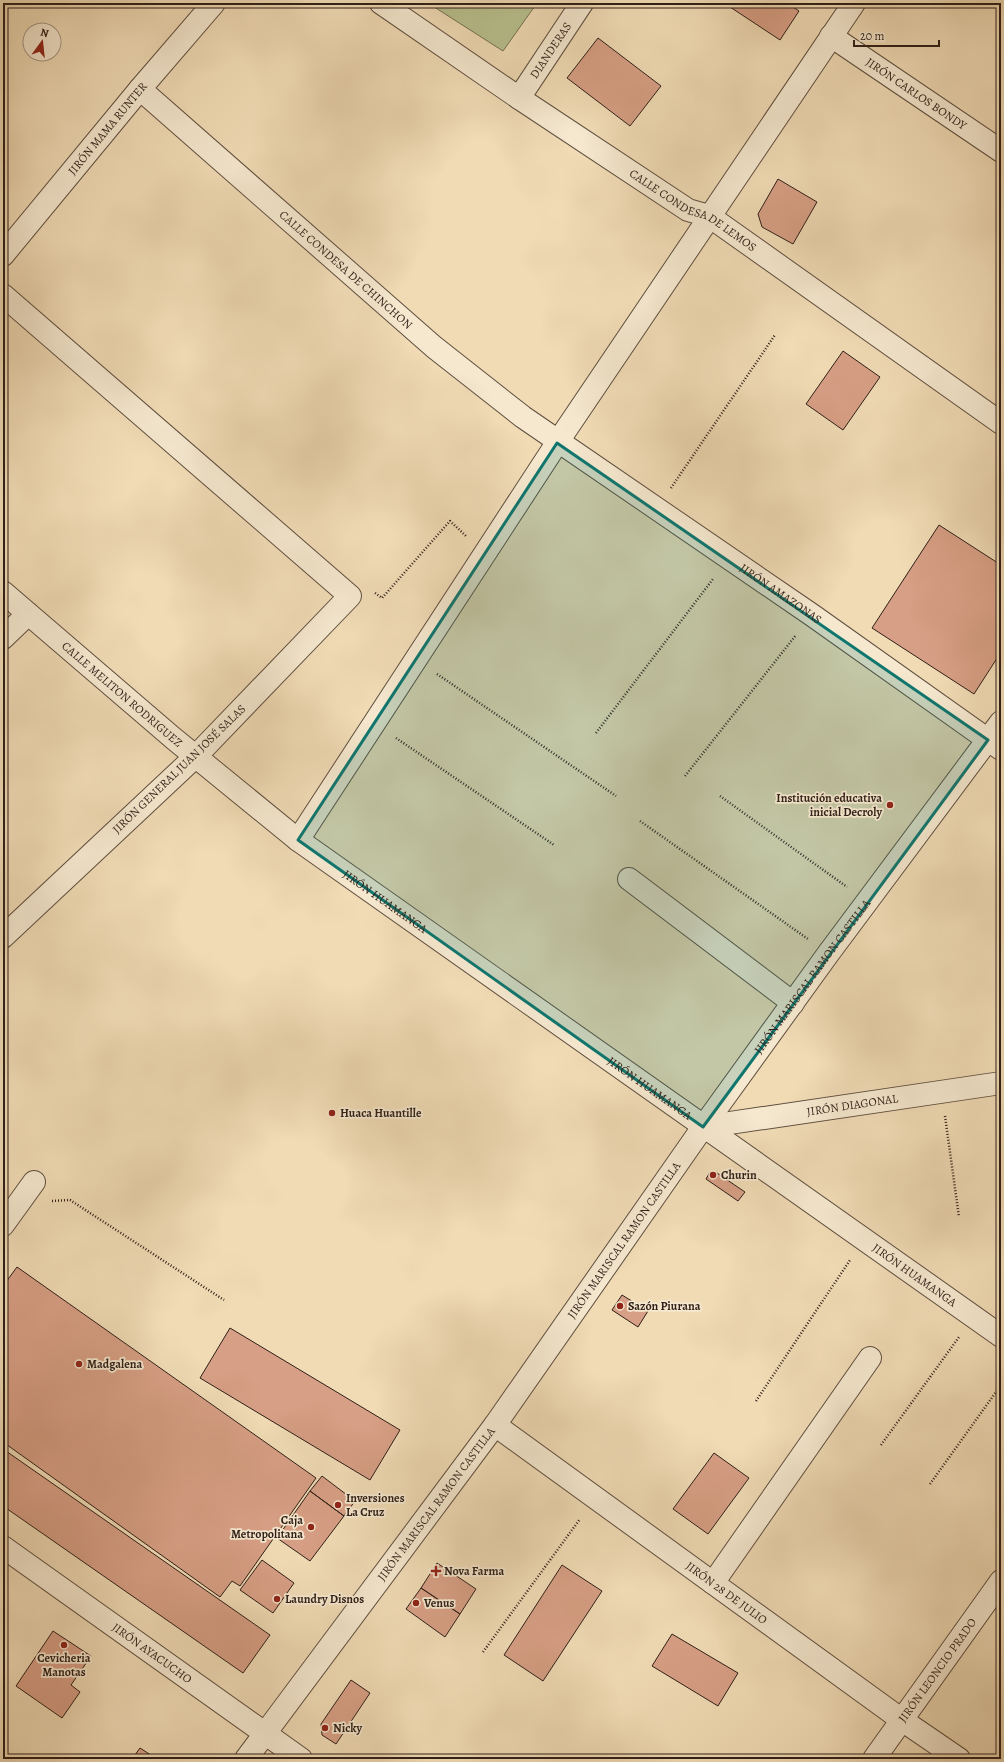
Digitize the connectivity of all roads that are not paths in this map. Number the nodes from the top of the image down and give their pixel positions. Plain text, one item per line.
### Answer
1 (214, 3) edge
2 (381, 3) edge
3 (582, 3) edge
4 (854, 3) edge
5 (832, 36) junction
6 (140, 89) junction
7 (519, 98) junction
8 (1001, 151) edge
9 (709, 216) junction
10 (3, 255) edge
11 (3, 295) edge
12 (1001, 423) edge
13 (558, 443) junction
14 (3, 592) edge
15 (28, 614) junction
16 (3, 638) edge
17 (1001, 722) edge
18 (994, 744) edge
19 (196, 756) junction
20 (298, 840) junction
21 (629, 879) dead end
22 (3, 937) edge
23 (793, 1003) junction
24 (1001, 1083) edge
25 (703, 1127) junction
26 (34, 1182) dead end
27 (3, 1225) edge
28 (1001, 1336) edge
29 (870, 1358) dead end
30 (495, 1425) junction
31 (3, 1547) edge
32 (1001, 1581) edge
33 (713, 1583) junction
34 (902, 1720) junction
35 (264, 1732) junction
36 (299, 1758) edge
37 (246, 1759) edge
38 (874, 1759) edge
39 (959, 1759) edge

1 - 6 street, JIRÓN MAMA RUNTER
2 - 7 street, CALLE CONDESA DE LEMOS
3 - 7 street, DIANDERAS
4 - 5 street
5 - 8 street, JIRÓN CARLOS BONDY
5 - 9 street
6 - 10 street, JIRÓN MAMA RUNTER
6 - 13 street, CALLE CONDESA DE CHINCHON
7 - 9 street, CALLE CONDESA DE LEMOS
9 - 12 street, CALLE CONDESA DE LEMOS
9 - 13 street
11 - 19 street, JIRÓN GENERAL JUAN JOSÉ SALAS
13 - 18 street, JIRÓN AMAZONAS
13 - 20 street
14 - 15 street, CALLE MELITON RODRIGUEZ
15 - 16 street
15 - 19 street, CALLE MELITON RODRIGUEZ
17 - 18 street, JIRÓN MARISCAL RAMON CASTILLA
18 - 23 street, JIRÓN MARISCAL RAMON CASTILLA
19 - 20 street, CALLE MELITON RODRIGUEZ
19 - 22 street, JIRÓN GENERAL JUAN JOSÉ SALAS
20 - 25 street, JIRÓN HUAMANGA
21 - 23 street
23 - 25 street, JIRÓN MARISCAL RAMON CASTILLA
24 - 25 street, JIRÓN DIAGONAL
25 - 28 street, JIRÓN HUAMANGA
25 - 30 street, JIRÓN MARISCAL RAMON CASTILLA
26 - 27 street
29 - 33 street
30 - 33 street, JIRÓN 28 DE JULIO
30 - 35 street, JIRÓN MARISCAL RAMON CASTILLA
31 - 35 street, JIRÓN AYACUCHO
32 - 34 street, JIRÓN LEONCIO PRADO
33 - 34 street, JIRÓN 28 DE JULIO
34 - 38 street, JIRÓN LEONCIO PRADO
34 - 39 street, JIRÓN 28 DE JULIO
35 - 36 street, JIRÓN AYACUCHO
35 - 37 street, JIRÓN MARISCAL RAMON CASTILLA

